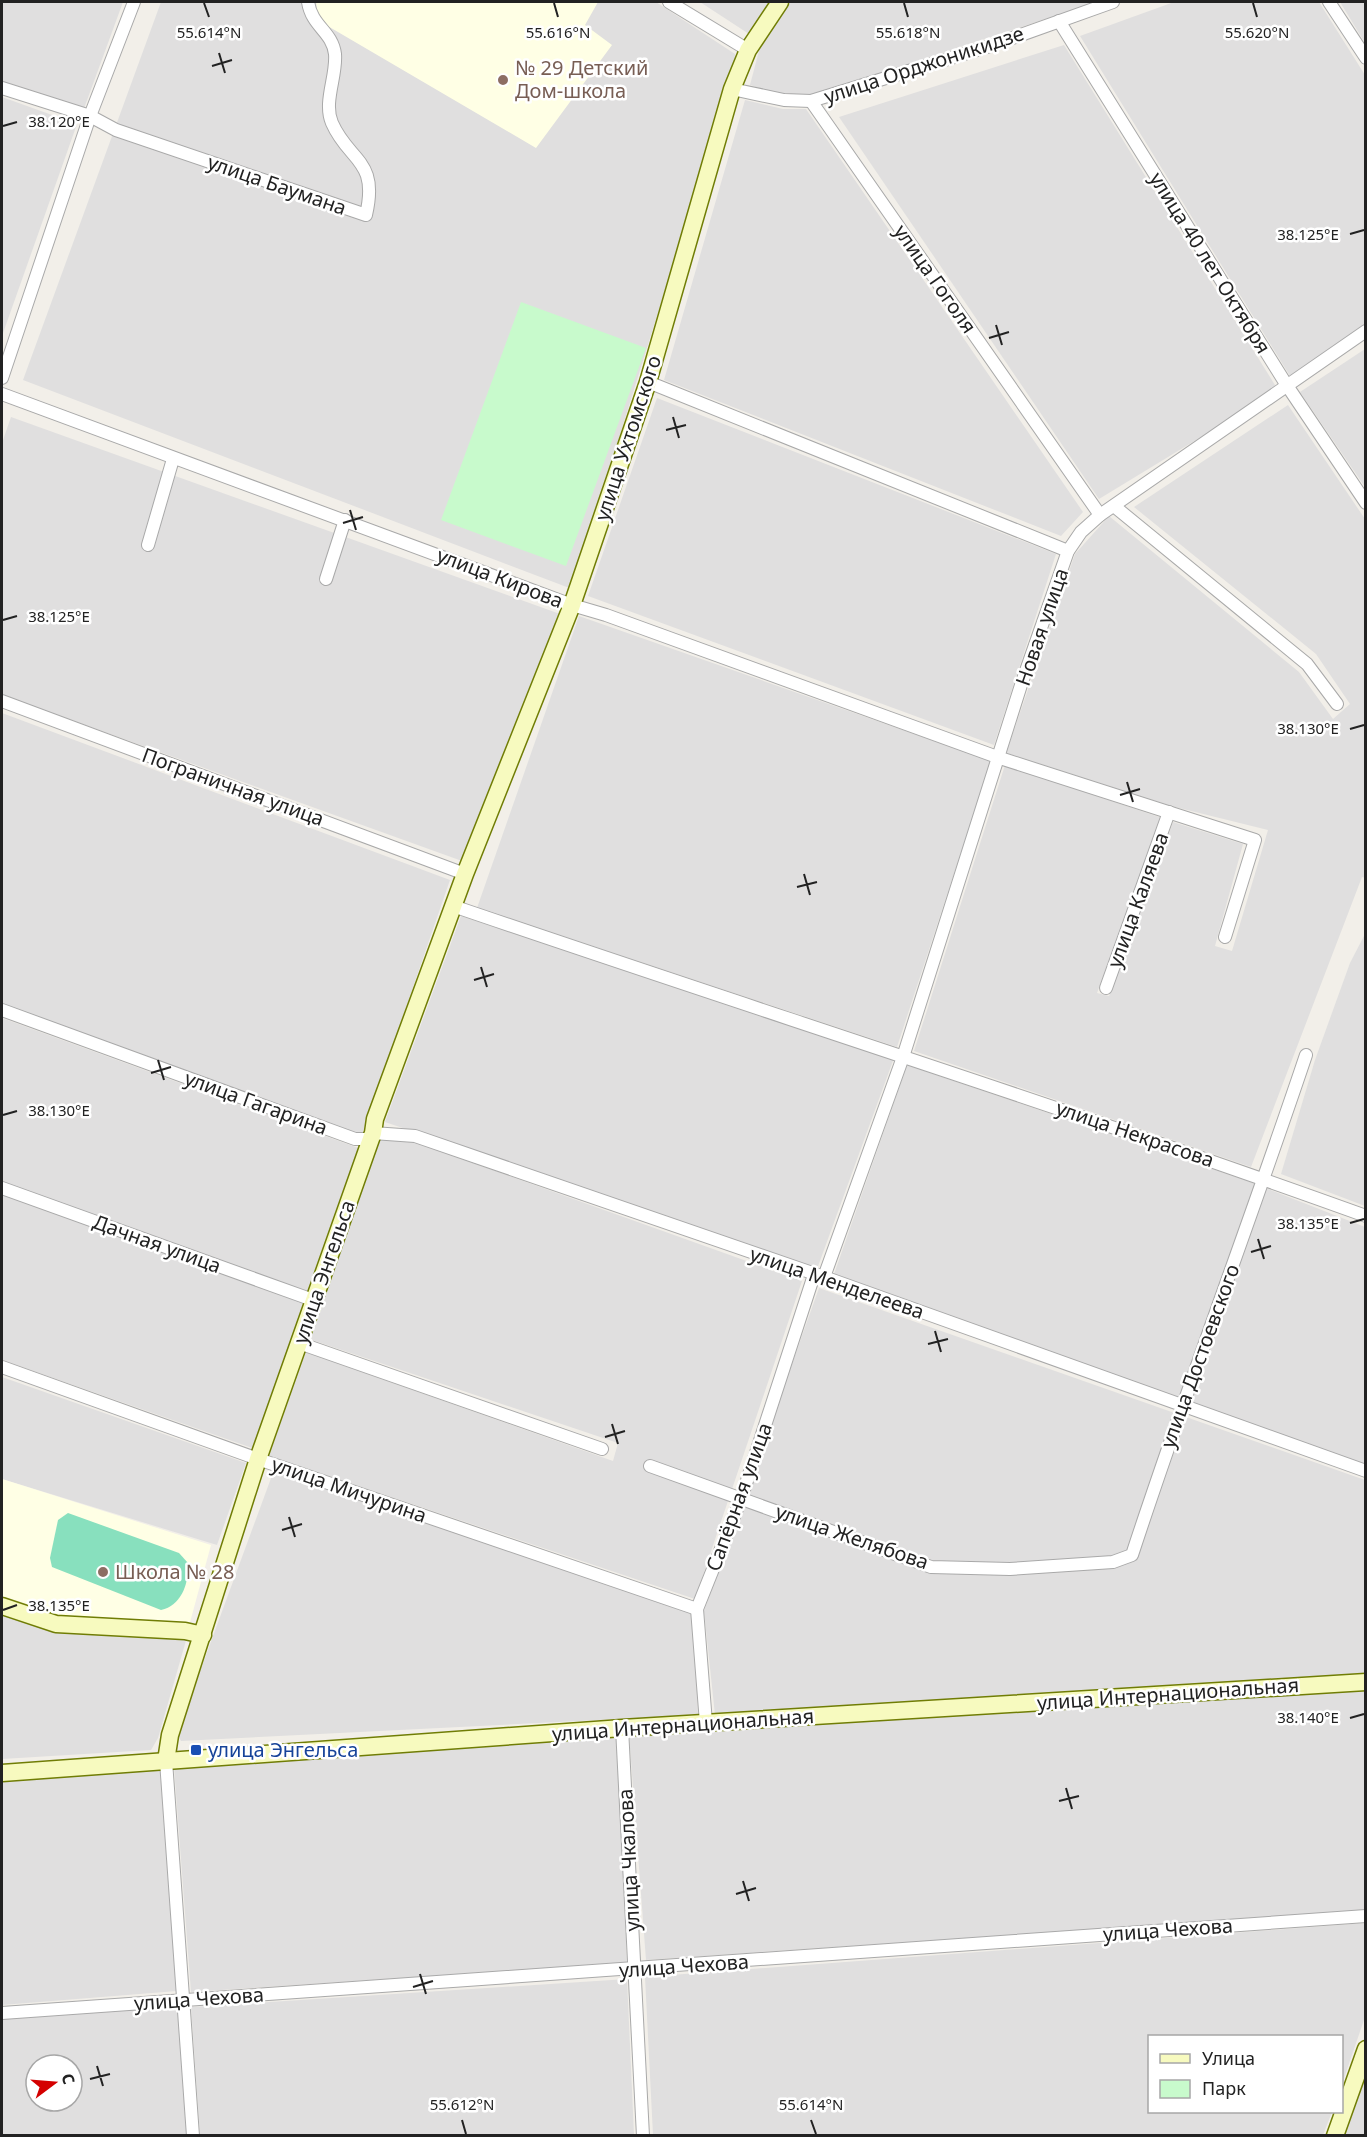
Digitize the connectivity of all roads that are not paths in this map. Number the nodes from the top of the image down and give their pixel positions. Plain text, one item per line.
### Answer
1 (134, 2) edge
2 (308, 2) edge
3 (669, 2) edge
4 (780, 2) edge
5 (1113, 2) edge
6 (1329, 2) edge
7 (1059, 21) junction
8 (748, 50) junction
9 (1365, 58) edge
10 (2, 88) edge
11 (732, 89) junction
12 (811, 101) junction
13 (90, 116) junction
14 (1365, 331) edge
15 (2, 378) edge
16 (648, 382) junction
17 (1286, 384) junction
18 (2, 394) edge
19 (173, 459) junction
20 (1365, 503) edge
21 (1114, 506) junction
22 (1100, 515) junction
23 (345, 520) junction
24 (148, 545) dead end
25 (1068, 550) junction
26 (326, 579) dead end
27 (572, 605) junction
28 (2, 701) edge
29 (1337, 704) dead end
30 (1000, 758) junction
31 (1169, 812) junction
32 (465, 874) junction
33 (453, 906) junction
34 (1225, 938) dead end
35 (1106, 988) dead end
36 (2, 1010) edge
37 (1306, 1055) dead end
38 (903, 1057) junction
39 (373, 1132) junction
40 (1265, 1178) junction
41 (2, 1188) edge
42 (1365, 1216) edge
43 (819, 1276) junction
44 (313, 1300) junction
45 (299, 1343) junction
46 (2, 1367) edge
47 (1181, 1405) junction
48 (602, 1449) dead end
49 (258, 1459) junction
50 (650, 1466) dead end
51 (1365, 1471) edge
52 (741, 1499) junction
53 (1132, 1554) joint
54 (2, 1606) edge
55 (698, 1609) junction
56 (203, 1635) junction
57 (1365, 1682) edge
58 (706, 1723) junction
59 (622, 1728) junction
60 (166, 1761) junction
61 (2, 1773) edge
62 (1365, 1916) edge
63 (634, 1969) junction
64 (184, 2000) junction
65 (2, 2013) edge
66 (1365, 2049) edge
67 (1343, 2113) edge
68 (1343, 2113) edge
69 (193, 2136) edge
70 (643, 2136) edge
71 (1335, 2136) edge

1 - 13 street
2 - 13 street, улица Баумана
3 - 8 street
4 - 8 main road, улица Ухтомского
5 - 7 street, улица Орджоникидзе
6 - 9 street
7 - 12 street, улица Орджоникидзе
7 - 17 street, улица 40 лет Октября
8 - 11 main road, улица Ухтомского
10 - 13 street, улица Баумана
11 - 12 street, улица Орджоникидзе
11 - 16 main road, улица Ухтомского
12 - 22 street, улица Гоголя
13 - 15 street
14 - 17 street, Новая улица
16 - 25 street
16 - 27 main road, улица Ухтомского
17 - 20 street, улица 40 лет Октября
17 - 21 street, Новая улица
18 - 19 street, улица Кирова
19 - 23 street, улица Кирова
19 - 24 street
21 - 22 street, Новая улица
21 - 29 street
22 - 25 street, Новая улица
23 - 26 street
23 - 27 street, улица Кирова
25 - 30 street, Новая улица
27 - 30 street, улица Кирова
27 - 32 main road, улица Ухтомского
28 - 32 street, Пограничная улица
30 - 31 street, улица Каляева
30 - 38 street, Новая улица
31 - 34 street, улица Каляева
31 - 35 street, улица Каляева
32 - 33 main road, улица Энгельса
33 - 38 street, улица Некрасова
33 - 39 main road, улица Энгельса
36 - 39 street, улица Гагарина
37 - 40 street, улица Достоевского
38 - 40 street, улица Некрасова
38 - 43 street, Сапёрная улица
39 - 43 street, улица Менделеева
39 - 44 main road, улица Энгельса
40 - 42 street, улица Некрасова
40 - 47 street, улица Достоевского
41 - 44 street, Дачная улица
43 - 47 street, улица Менделеева
43 - 52 street, Сапёрная улица
44 - 45 main road, улица Энгельса
45 - 48 street
45 - 49 main road, улица Энгельса
46 - 49 street, улица Мичурина
47 - 51 street, улица Менделеева
47 - 53 street, улица Достоевского
49 - 55 street, улица Мичурина
49 - 56 main road, улица Энгельса
50 - 52 street, улица Желябова
52 - 53 street, улица Желябова
52 - 55 street, Сапёрная улица
54 - 56 main road
55 - 58 street, Сапёрная улица
56 - 60 main road, улица Энгельса
57 - 58 main road, улица Интернациональная
58 - 59 main road, улица Интернациональная
59 - 60 main road, улица Интернациональная
59 - 63 street, улица Чкалова
60 - 61 main road, улица Интернациональная
60 - 64 street, улица Энгельса
62 - 63 street, улица Чехова
63 - 64 street, улица Чехова
63 - 70 street, улица Чкалова
64 - 65 street, улица Чехова
64 - 69 street, улица Энгельса
66 - 67 main road
68 - 71 main road

